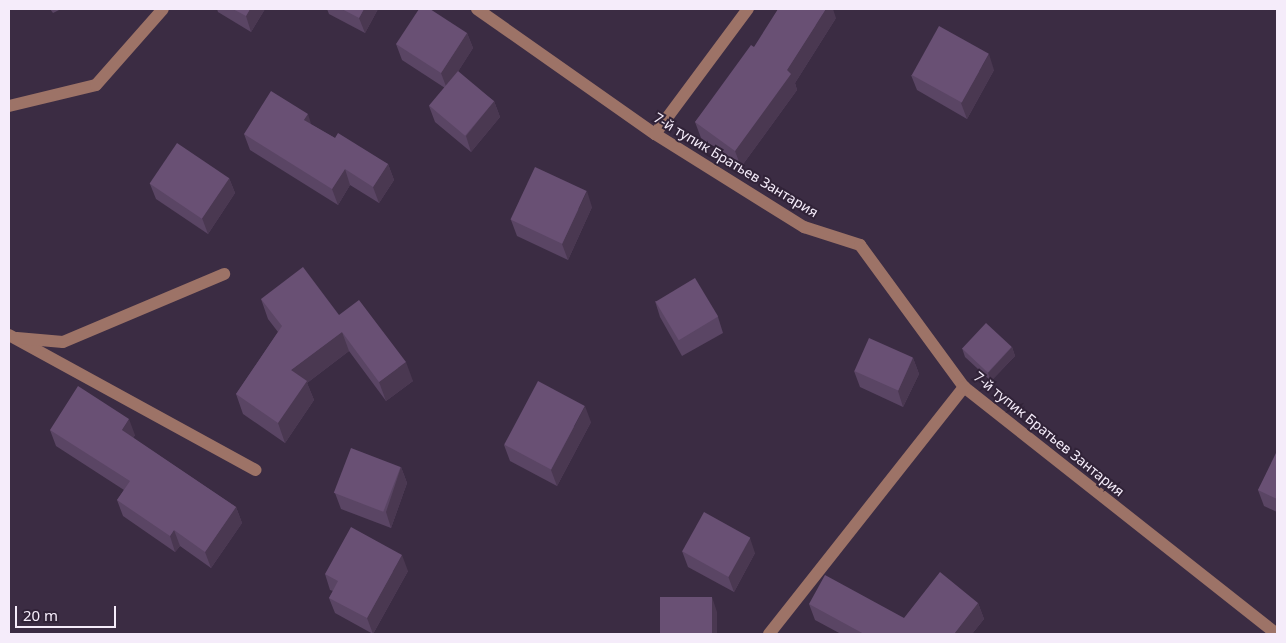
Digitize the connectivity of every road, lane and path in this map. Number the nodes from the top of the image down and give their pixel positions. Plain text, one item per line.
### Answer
1 (163, 9) edge
2 (477, 9) edge
3 (748, 9) edge
4 (9, 106) edge
5 (654, 134) junction
6 (224, 274) dead end
7 (10, 336) edge
8 (964, 387) junction
9 (256, 470) dead end
10 (770, 634) edge
11 (1277, 634) edge

1 - 4 street
2 - 5 street, 7-й тупик Братьев Зантария
3 - 5 street
5 - 8 street, 7-й тупик Братьев Зантария
6 - 7 street
7 - 9 street
8 - 10 street
8 - 11 street, 7-й тупик Братьев Зантария

